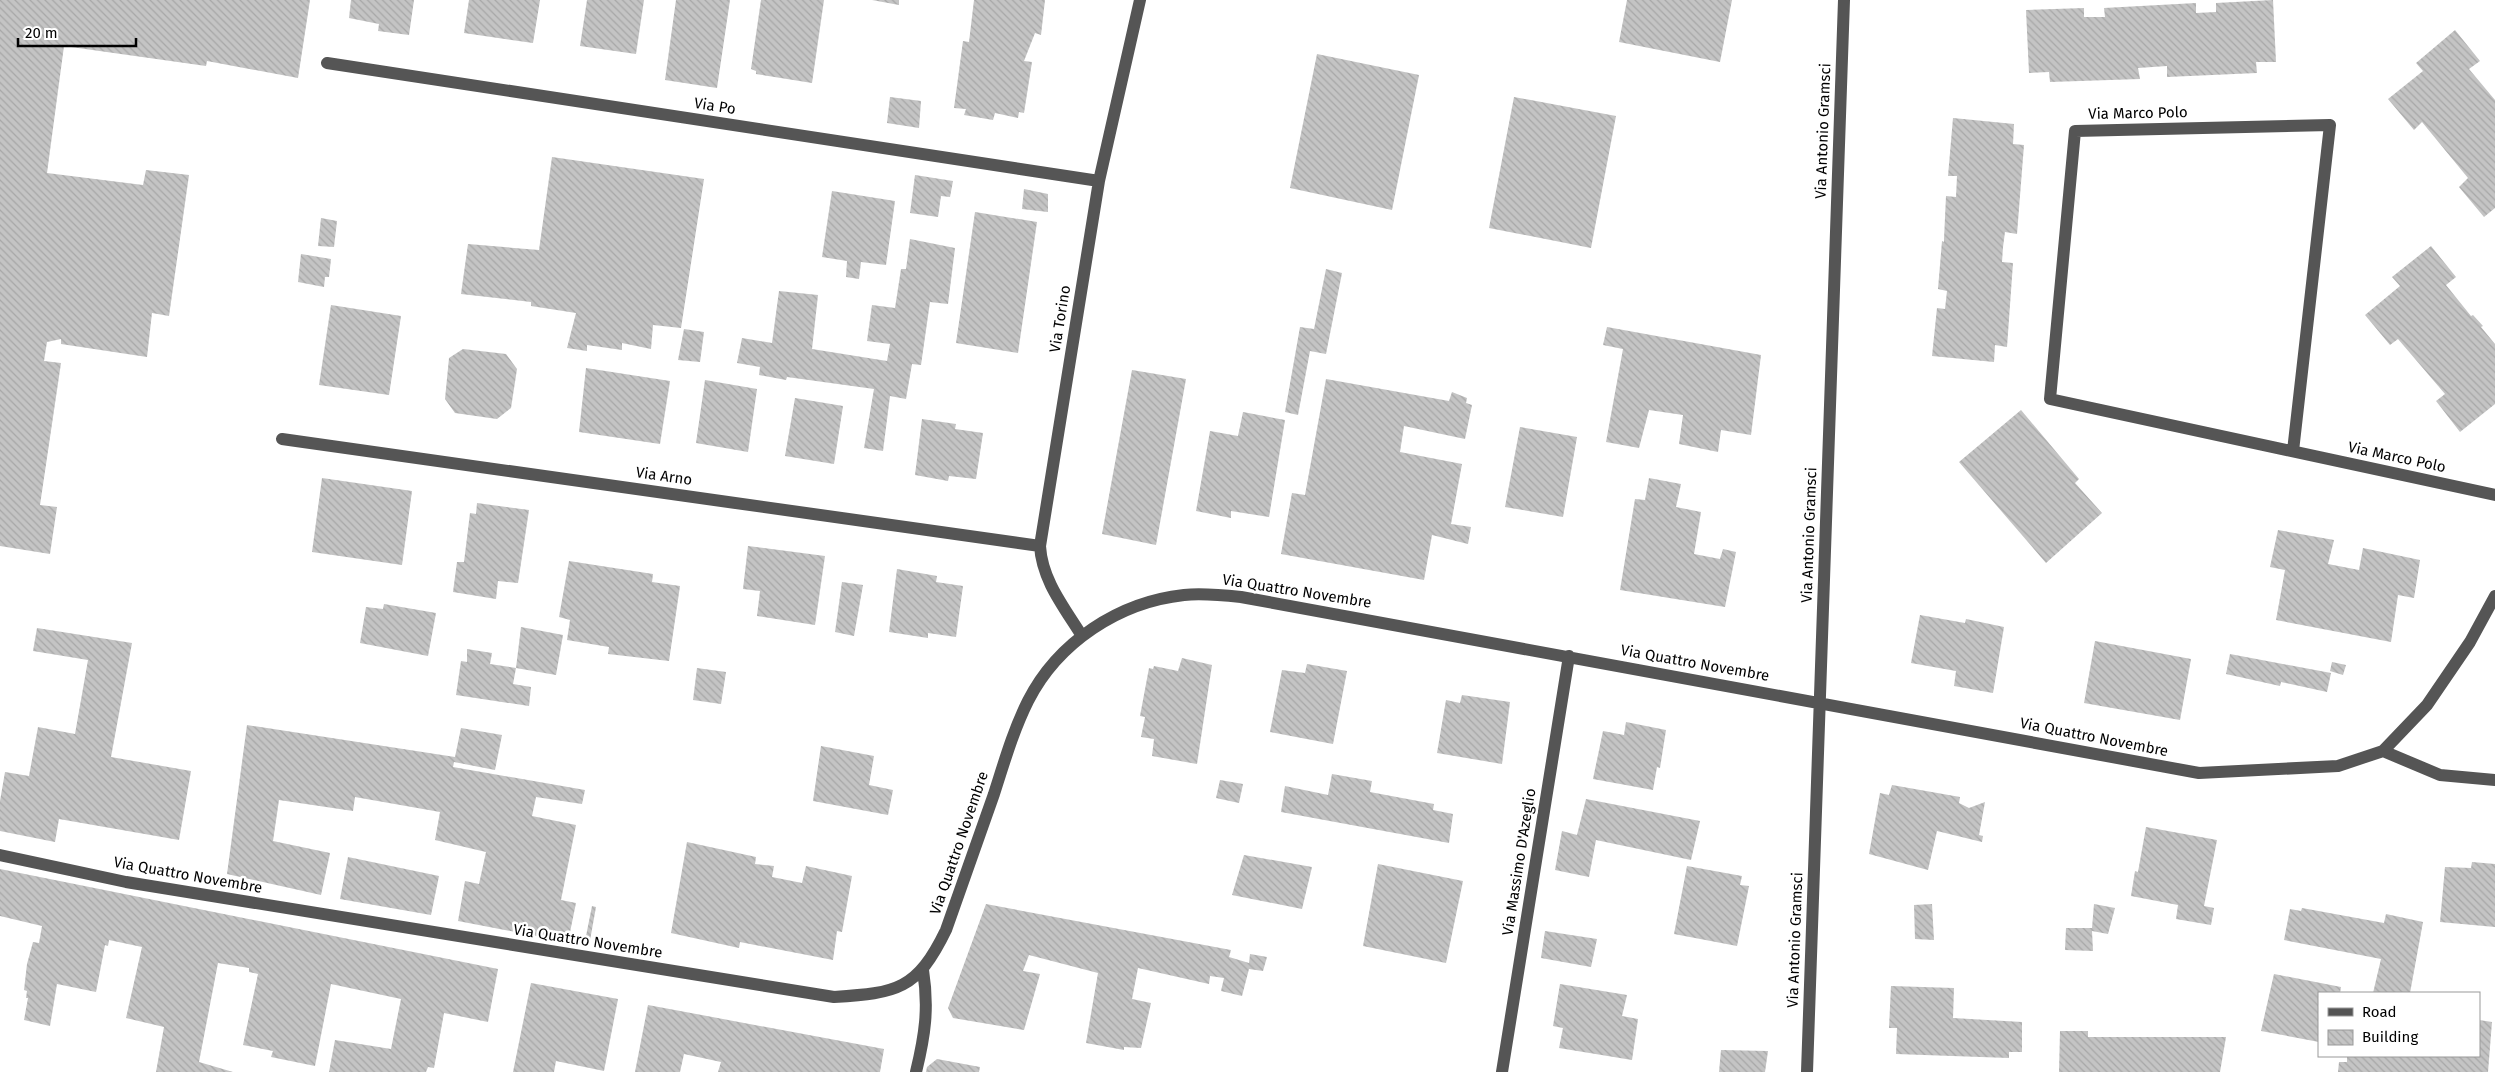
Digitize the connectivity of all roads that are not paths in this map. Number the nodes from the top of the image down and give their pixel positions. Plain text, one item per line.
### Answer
1 (1140, 0) edge
2 (1844, 0) edge
3 (327, 63) dead end
4 (1099, 181) junction
5 (282, 439) dead end
6 (2293, 451) junction
7 (2495, 495) edge
8 (1040, 546) junction
9 (2495, 596) edge
10 (1082, 636) junction
11 (1568, 656) junction
12 (1820, 702) junction
13 (2383, 752) junction
14 (2495, 780) edge
15 (0, 856) edge
16 (923, 970) junction
17 (916, 1072) edge
18 (1502, 1072) edge
19 (1806, 1072) edge

1 - 4 street, Via Torino
2 - 12 street, Via Antonio Gramsci
3 - 4 street, Via Po
4 - 8 street, Via Torino
5 - 8 street, Via Arno
6 - 6 street, Via Marco Polo
6 - 7 street, Via Marco Polo
8 - 10 street, Via Torino
9 - 13 street, Via Quattro Novembre
10 - 11 street, Via Quattro Novembre
10 - 16 street, Via Quattro Novembre
11 - 12 street, Via Quattro Novembre
11 - 18 street, Via Massimo D'Azeglio
12 - 13 street, Via Quattro Novembre
12 - 19 street, Via Antonio Gramsci
13 - 14 street
15 - 16 street, Via Quattro Novembre
16 - 17 street

